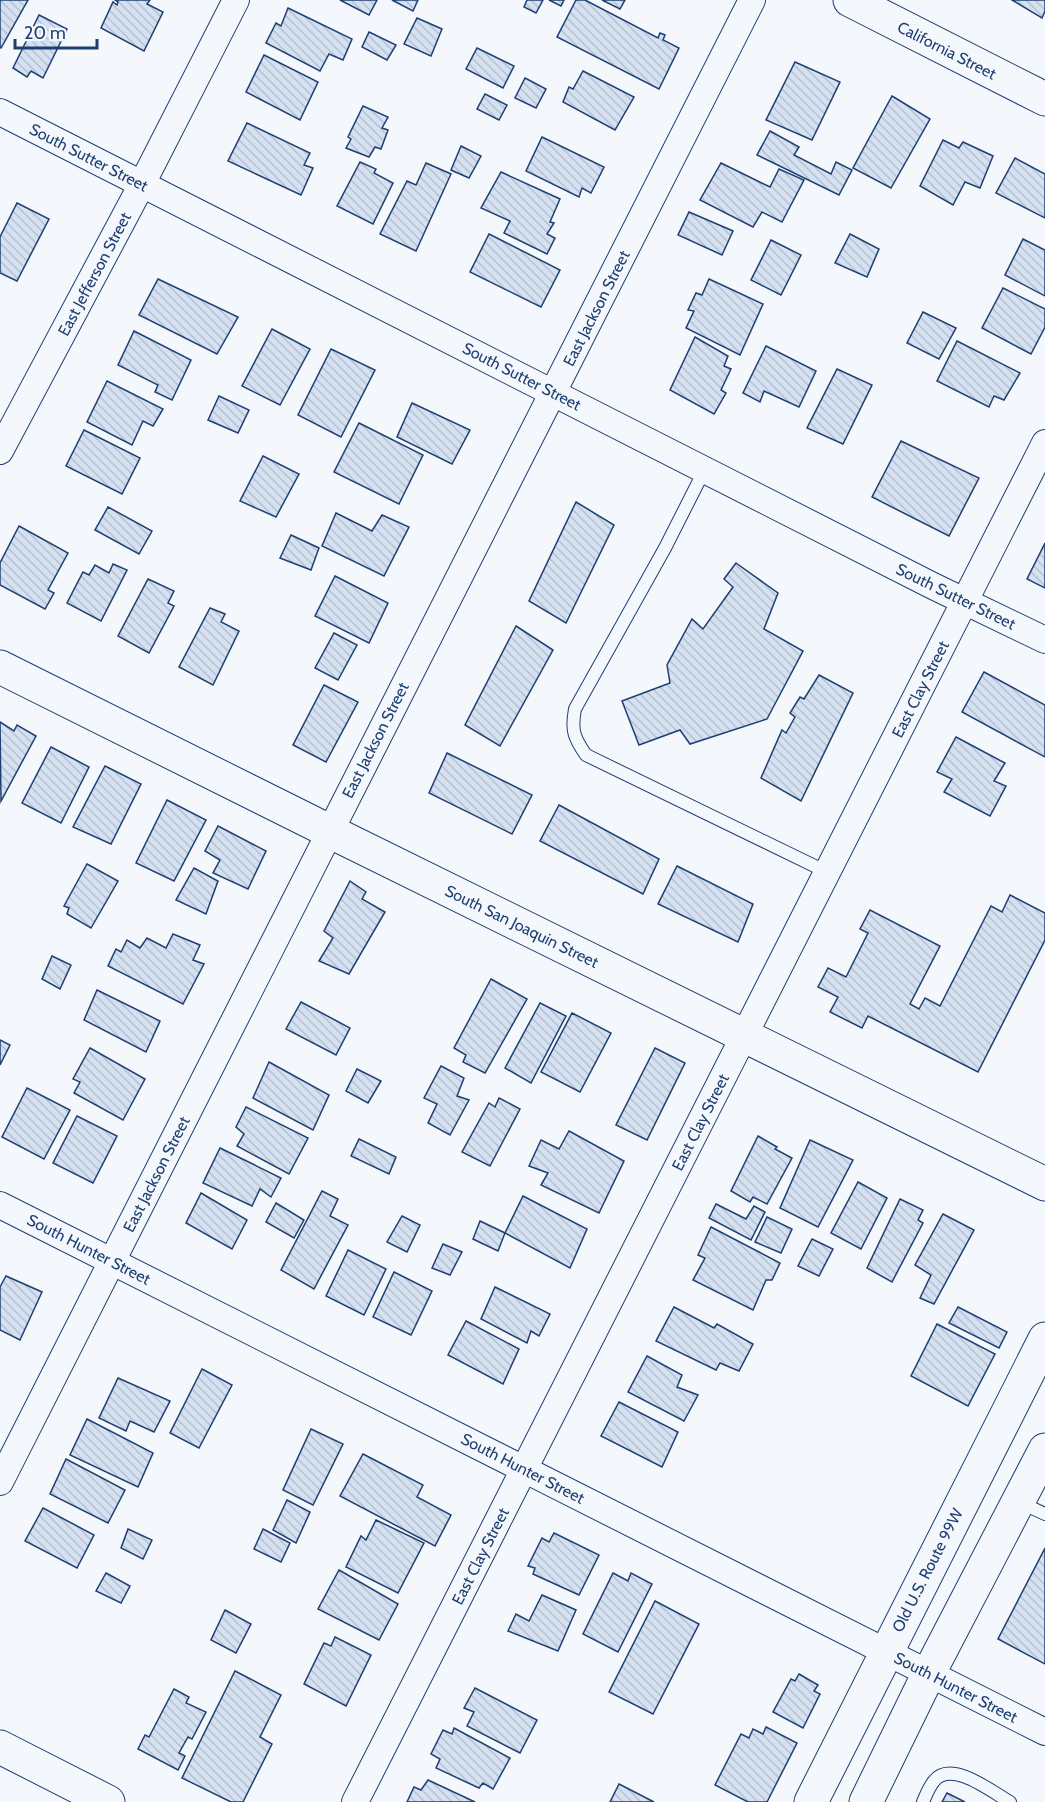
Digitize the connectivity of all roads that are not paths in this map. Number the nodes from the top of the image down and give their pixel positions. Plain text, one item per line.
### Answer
1 (236, 0) edge
2 (752, 0) edge
3 (850, 0) edge
4 (1045, 99) edge
5 (0, 112) edge
6 (142, 184) junction
7 (553, 392) junction
8 (1045, 443) edge
9 (0, 451) edge
10 (705, 469) junction
11 (965, 601) junction
12 (1045, 640) edge
13 (0, 666) edge
14 (329, 831) junction
15 (827, 872) junction
16 (745, 1034) junction
17 (1045, 1184) edge
18 (0, 1205) edge
19 (112, 1260) junction
20 (1045, 1339) edge
21 (1044, 1457) edge
22 (524, 1468) junction
23 (0, 1482) edge
24 (1032, 1508) edge
25 (885, 1651) junction
26 (929, 1673) junction
27 (1045, 1732) edge
28 (0, 1748) edge
29 (108, 1802) edge
30 (355, 1802) edge
31 (811, 1802) edge
32 (866, 1802) edge
33 (923, 1802) edge
34 (1010, 1802) edge

1 - 6 street, East Jefferson Street
2 - 7 street, East Jackson Street
3 - 4 street, California Street
5 - 6 street, South Sutter Street
6 - 7 street, South Sutter Street
6 - 9 street, East Jefferson Street
7 - 10 street, South Sutter Street
7 - 14 street, East Jackson Street
8 - 11 street, East Clay Street
10 - 11 street, South Sutter Street
10 - 15 lane
11 - 12 street, South Sutter Street
11 - 15 street, East Clay Street
13 - 14 street, South San Joaquin Street
14 - 16 street, South San Joaquin Street
14 - 19 street, East Jackson Street
15 - 16 street, East Clay Street
16 - 17 street, South San Joaquin Street
16 - 22 street, East Clay Street
18 - 19 street, South Hunter Street
19 - 22 street, South Hunter Street
19 - 23 street, East Jackson Street
20 - 25 street, Old U.S. Route 99W
21 - 24 street
22 - 25 street, South Hunter Street
22 - 30 street, East Clay Street
24 - 26 street
25 - 26 street, South Hunter Street
25 - 31 street, Old U.S. Route 99W
26 - 27 street, South Hunter Street
26 - 32 street
28 - 29 street
33 - 34 lane

